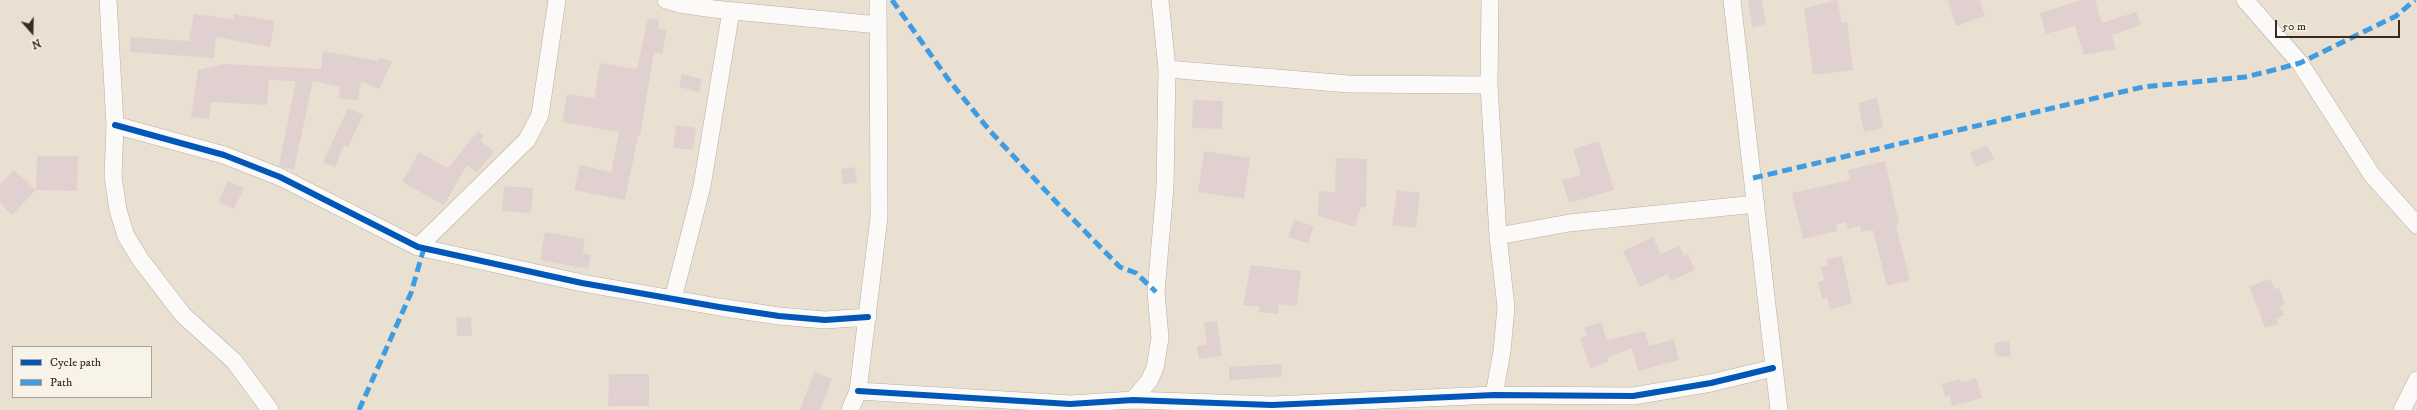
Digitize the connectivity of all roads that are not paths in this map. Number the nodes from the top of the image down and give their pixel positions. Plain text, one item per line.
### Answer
1 (108, 0) edge
2 (557, 0) edge
3 (666, 0) edge
4 (878, 0) edge
5 (1160, 0) edge
6 (1490, 0) edge
7 (1732, 0) edge
8 (2245, 0) edge
9 (731, 11) junction
10 (878, 25) junction
11 (1167, 69) junction
12 (1489, 85) junction
13 (115, 125) junction
14 (1756, 204) junction
15 (2417, 225) edge
16 (1498, 236) junction
17 (418, 247) junction
18 (673, 299) junction
19 (868, 318) junction
20 (1773, 368) junction
21 (2417, 380) edge
22 (858, 391) junction
23 (1494, 395) junction
24 (1133, 400) junction
25 (270, 410) edge
26 (850, 410) edge
27 (1779, 410) edge
28 (2402, 410) edge

1 - 13 street
2 - 17 street
3 - 9 street
4 - 10 street
5 - 11 street
6 - 12 street
7 - 14 street
8 - 15 street
9 - 10 street
9 - 18 street
10 - 19 street
11 - 12 street
11 - 24 street
12 - 16 street
13 - 17 street
13 - 25 street
14 - 16 street
14 - 20 street
16 - 23 street
17 - 18 street
18 - 19 street
19 - 22 street
20 - 23 street
20 - 27 street
21 - 28 street
22 - 24 street
22 - 26 street
23 - 24 street

